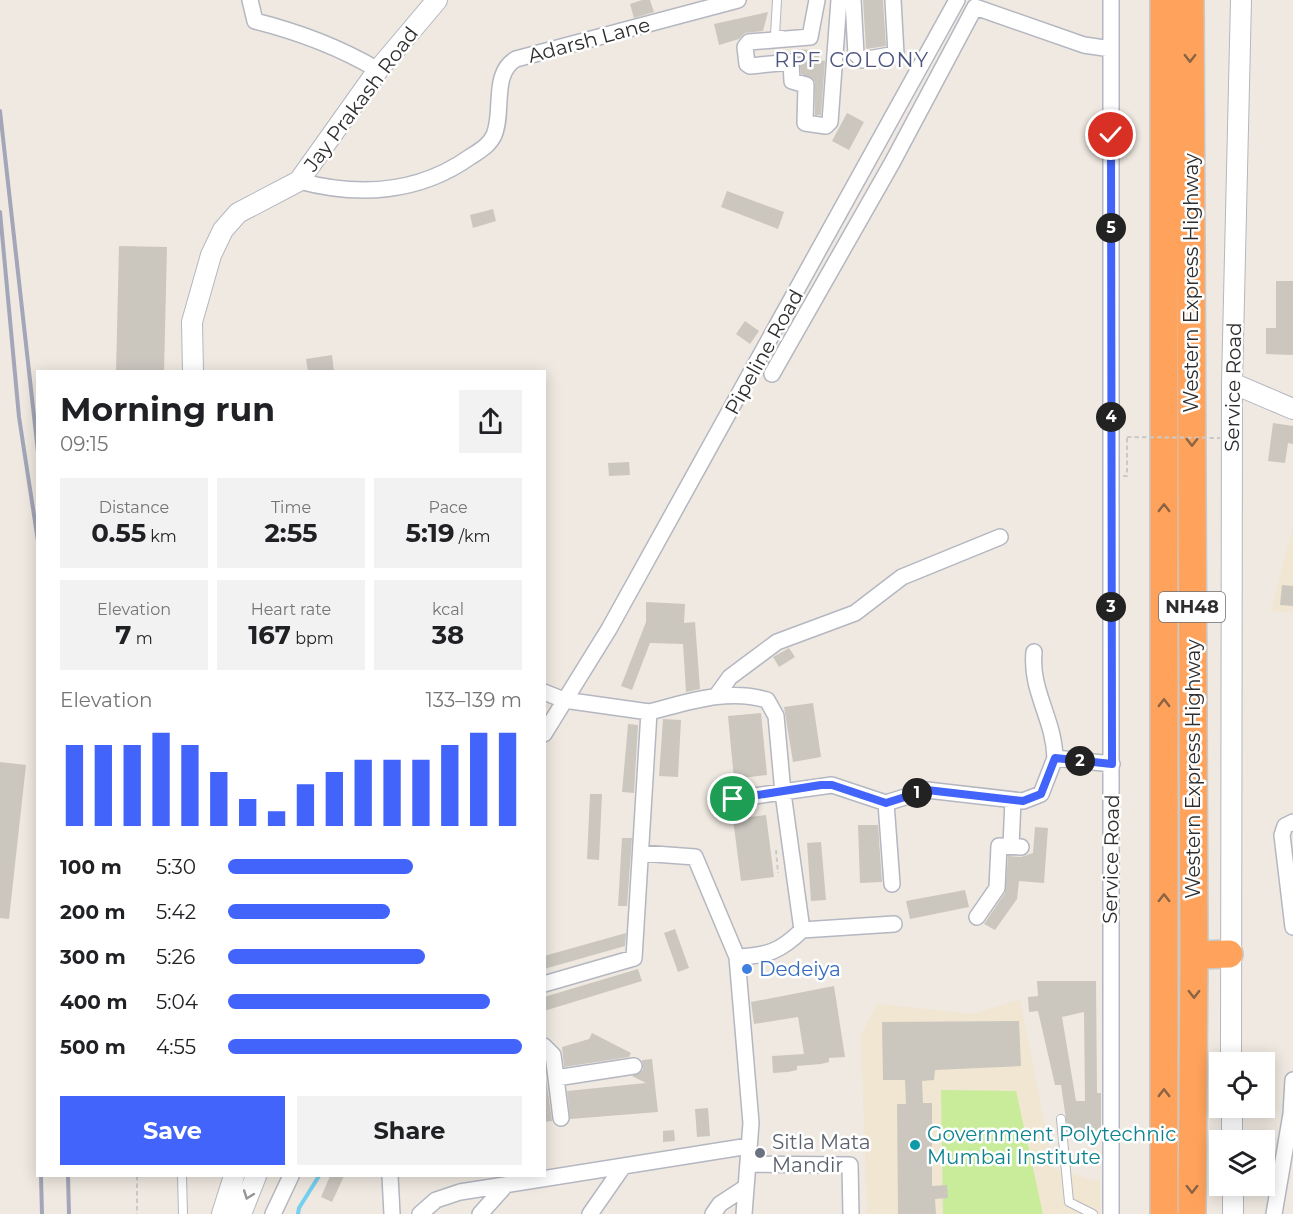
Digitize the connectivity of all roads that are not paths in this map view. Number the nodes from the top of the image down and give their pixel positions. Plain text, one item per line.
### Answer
1 (250, 0) edge
2 (437, 0) edge
3 (738, 0) edge
4 (777, 0) edge
5 (809, 0) edge
6 (817, 0) edge
7 (838, 0) edge
8 (853, 0) edge
9 (893, 0) edge
10 (957, 0) edge
11 (1111, 0) edge
12 (1164, 0) edge
13 (1190, 0) edge
14 (1241, 0) edge
15 (977, 4) edge
16 (1111, 49) junction
17 (378, 70) junction
18 (299, 181) junction
19 (193, 370) edge
20 (772, 374) dead end
21 (1232, 383) junction
22 (1293, 409) edge
23 (1000, 537) dead end
24 (1034, 652) dead end
25 (546, 693) edge
26 (717, 695) junction
27 (564, 700) junction
28 (649, 712) junction
29 (546, 731) edge
30 (1055, 758) junction
31 (1112, 764) junction
32 (783, 793) junction
33 (733, 799) dead end
34 (1013, 800) junction
35 (886, 803) junction
36 (1293, 822) edge
37 (641, 853) junction
38 (892, 884) dead end
39 (977, 917) dead end
40 (894, 924) dead end
41 (1293, 927) edge
42 (802, 930) junction
43 (1229, 954) junction
44 (1194, 955) junction
45 (738, 957) junction
46 (546, 983) edge
47 (546, 1048) edge
48 (1231, 1052) edge
49 (634, 1066) dead end
50 (556, 1078) junction
51 (1293, 1080) edge
52 (561, 1118) dead end
53 (1061, 1119) dead end
54 (749, 1146) junction
55 (748, 1164) junction
56 (621, 1168) junction
57 (182, 1177) edge
58 (234, 1177) edge
59 (256, 1177) edge
60 (291, 1177) edge
61 (390, 1177) edge
62 (505, 1186) junction
63 (746, 1187) junction
64 (1233, 1196) edge
65 (183, 1214) edge
66 (222, 1214) edge
67 (241, 1214) edge
68 (273, 1214) edge
69 (392, 1214) edge
70 (420, 1214) edge
71 (480, 1214) edge
72 (590, 1214) edge
73 (713, 1214) edge
74 (744, 1214) edge
75 (851, 1214) edge
76 (1093, 1214) edge
77 (1111, 1214) edge
78 (1164, 1214) edge
79 (1192, 1214) edge
80 (1233, 1214) edge
81 (1274, 1214) edge

1 - 17 street
2 - 17 street, Jay Prakash Road
3 - 18 street, Adarsh Lane
4 - 5 lane
6 - 7 street
8 - 9 street
10 - 27 street, Pipeline Road
11 - 16 street, Service Road
78 -> 12 highway, Western Express Highway / NH48
13 -> 44 highway, Western Express Highway / NH48
14 - 21 street, Service Road
15 - 16 street
15 - 20 street
16 - 31 street, Service Road
17 - 18 street, Jay Prakash Road
18 - 19 street, Jay Prakash Road
21 - 22 street
21 - 43 street, Service Road
23 - 26 street
24 - 30 street
25 - 27 street
26 - 28 street
26 - 32 street
27 - 28 street
27 - 29 street, Pipeline Road
28 - 37 street
30 - 31 street
30 - 34 street
31 - 77 street, Service Road
32 - 33 street
32 - 35 street
32 - 42 street
34 - 35 street
34 - 39 street
35 - 38 street
36 - 41 street
37 - 45 street
37 - 46 street
40 - 42 street
42 - 45 street
43 - 44 highway
43 - 48 street, Service Road
44 -> 79 highway, Western Express Highway / NH48
45 - 54 street
47 - 50 street
49 - 50 street
50 - 52 street
51 - 81 street
53 - 76 lane
54 - 55 street
54 - 56 street
55 - 63 street
55 - 75 street
56 - 62 street
56 - 72 street
57 - 65 lane
58 - 66 street
59 -> 67 street
60 - 68 street
61 - 69 street
62 - 70 street
62 - 71 street
63 - 73 street
63 - 74 street
64 - 80 street

